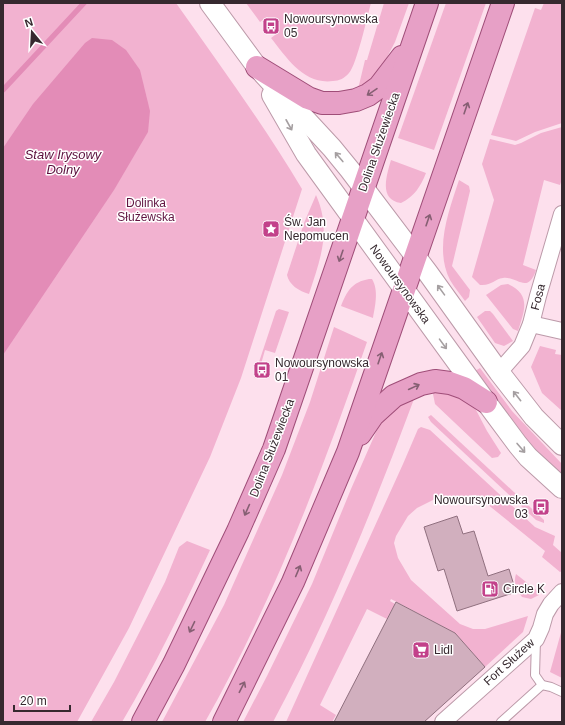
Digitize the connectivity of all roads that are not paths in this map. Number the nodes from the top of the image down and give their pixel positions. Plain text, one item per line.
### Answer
1 (210, 3) edge
2 (427, 3) edge
3 (503, 3) edge
4 (414, 40) junction
5 (257, 67) junction
6 (364, 188) junction
7 (562, 214) edge
8 (353, 220) junction
9 (416, 257) junction
10 (404, 290) junction
11 (531, 324) junction
12 (562, 331) edge
13 (499, 372) junction
14 (486, 402) junction
15 (562, 445) edge
16 (348, 452) junction
17 (562, 488) edge
18 (562, 592) edge
19 (536, 639) junction
20 (542, 685) junction
21 (562, 692) edge
22 (143, 722) edge
23 (224, 722) edge
24 (442, 722) edge
25 (501, 722) edge

1 - 5 street, Nowoursynowska
2 - 4 main road, Dolina Służewiecka
9 -> 3 main road
4 -> 5 main road
4 - 6 main road, Dolina Służewiecka
6 -> 5 street, Nowoursynowska
5 -> 8 street, Nowoursynowska
6 - 8 main road, Dolina Służewiecka
6 - 9 street, Nowoursynowska
7 - 11 street, Fosa
8 - 10 street, Nowoursynowska
8 -> 22 main road, Dolina Służewiecka
9 - 10 main road
13 -> 9 street, Nowoursynowska
10 -> 14 street, Nowoursynowska
16 -> 10 main road
11 - 12 street
11 - 13 street, Fosa
15 -> 13 street, Nowoursynowska
16 -> 14 main road
14 -> 17 street, Nowoursynowska
23 -> 16 main road
18 - 19 street, Fort Służew
19 - 20 lane
19 - 24 street, Fort Służew
20 - 21 lane
20 - 25 lane

